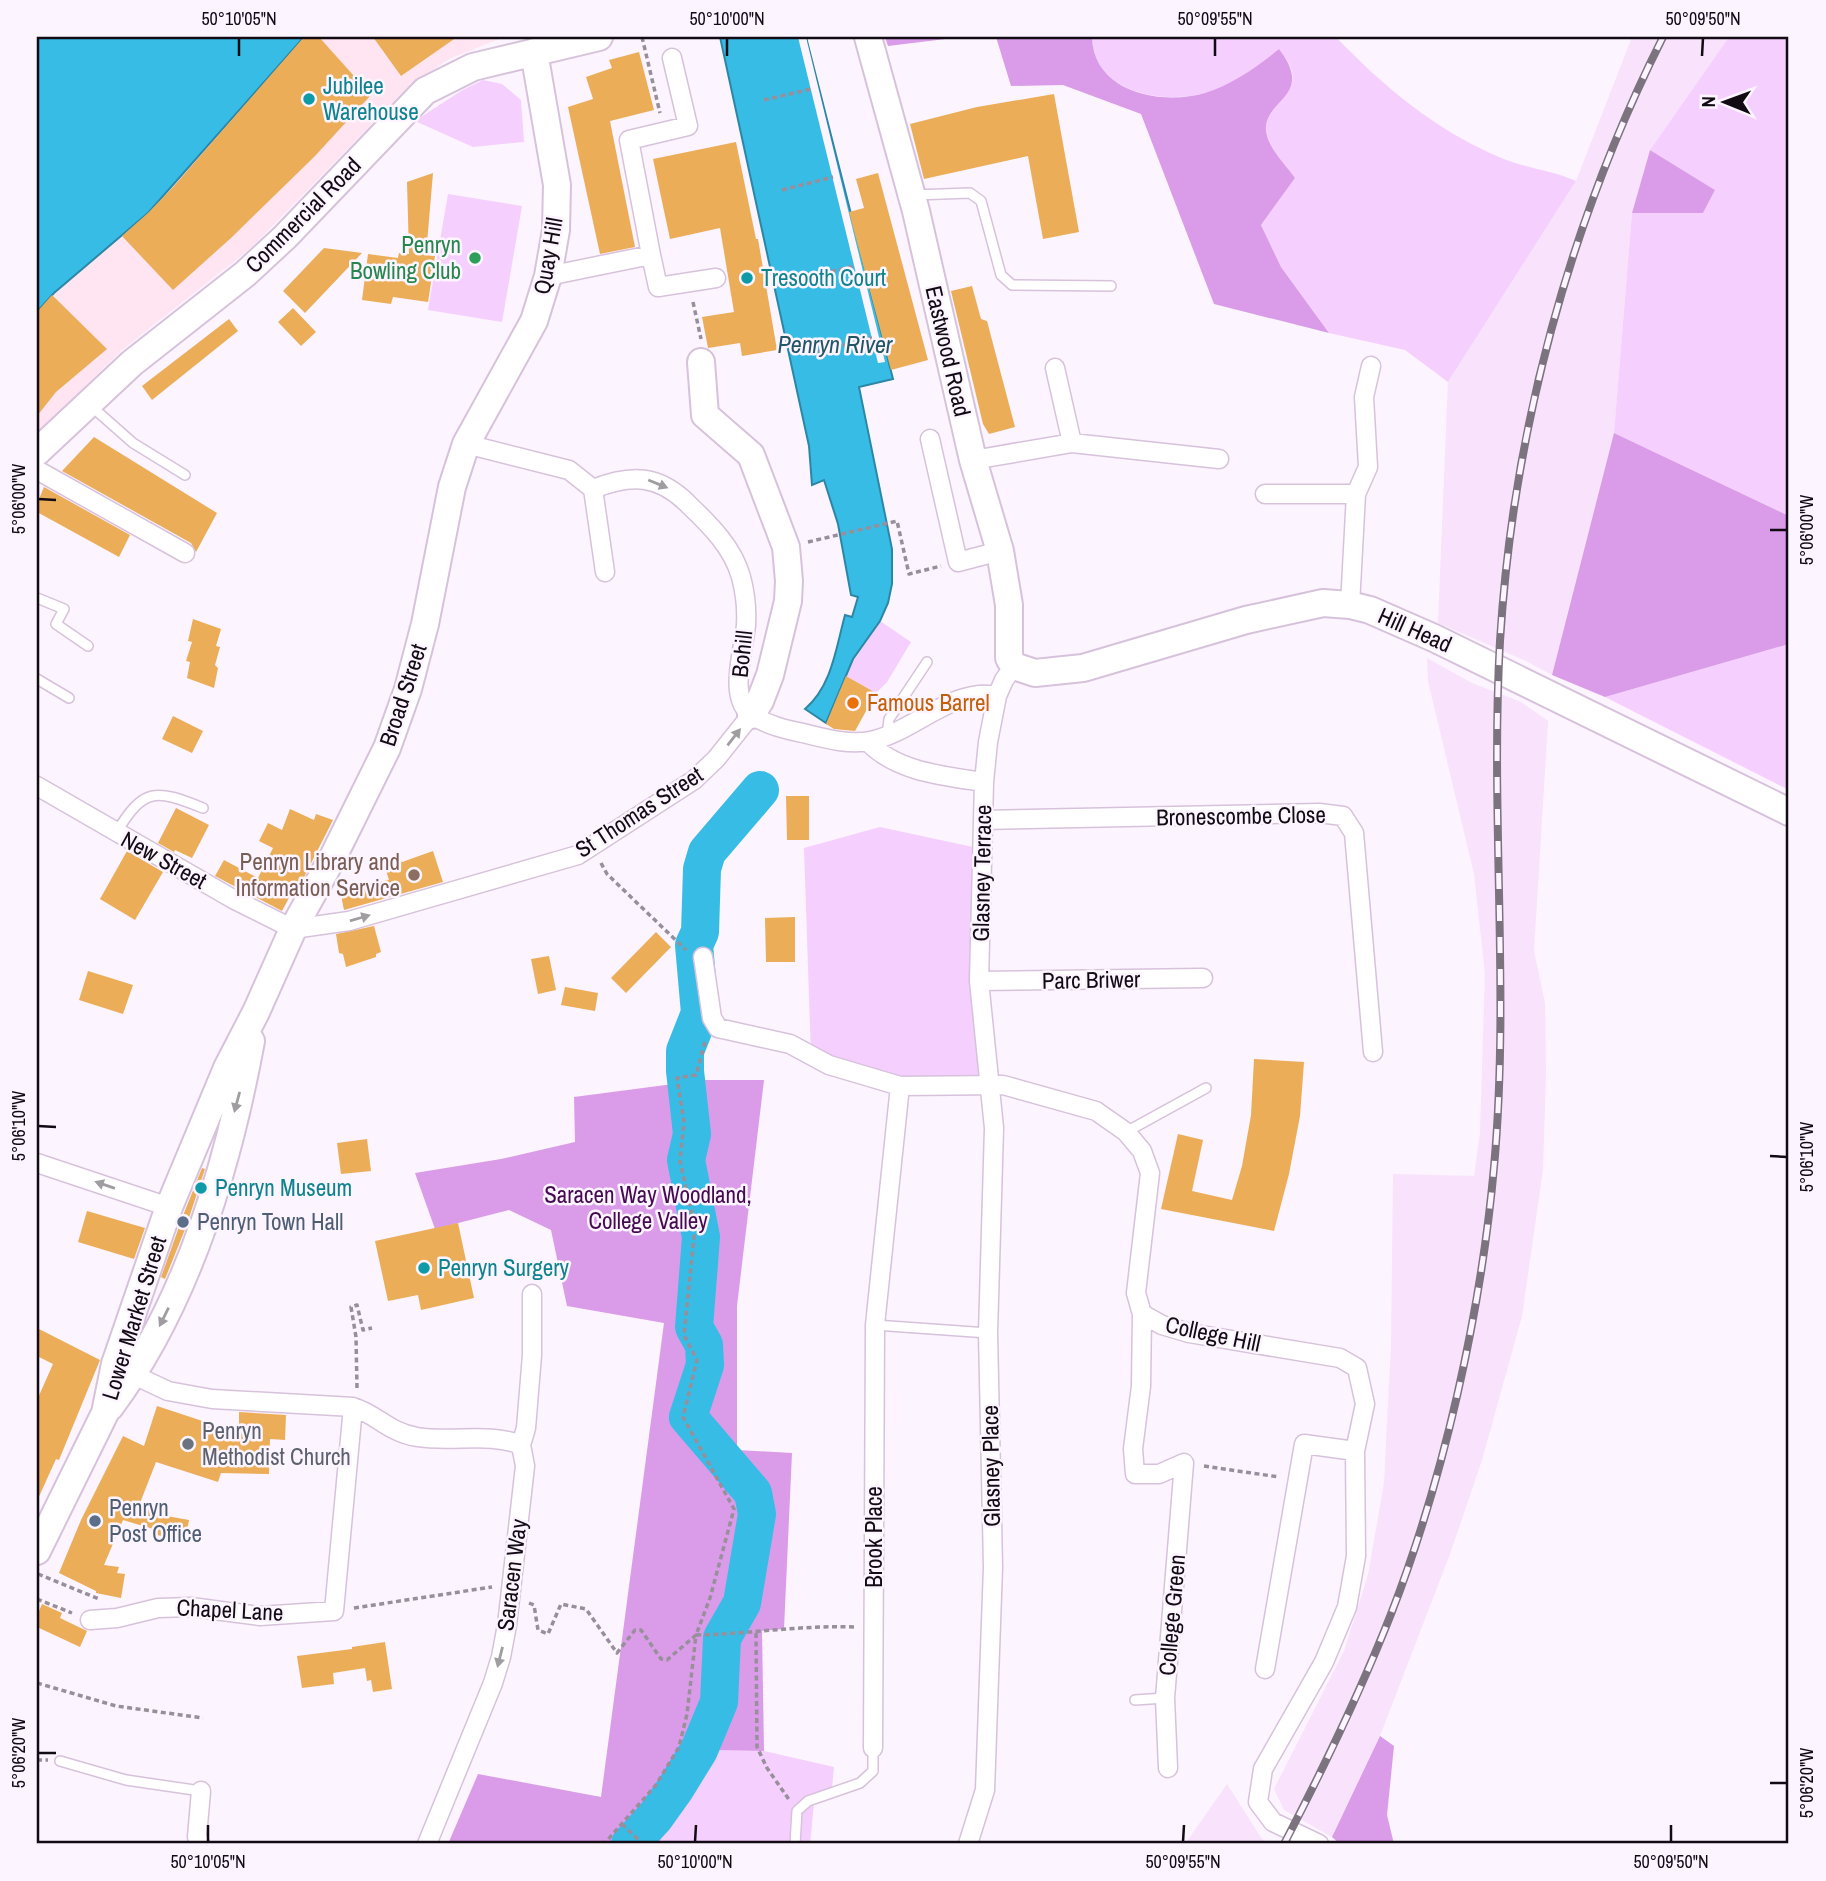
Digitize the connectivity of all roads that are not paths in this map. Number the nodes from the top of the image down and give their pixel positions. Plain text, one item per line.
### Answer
1 (599, 37) edge
2 (868, 37) edge
3 (534, 52) junction
4 (672, 58) dead end
5 (912, 195) junction
6 (651, 255) junction
7 (548, 276) junction
8 (716, 278) dead end
9 (1111, 286) dead end
10 (701, 362) road end
11 (1371, 366) dead end
12 (1055, 368) dead end
13 (88, 403) junction
14 (930, 439) dead end
15 (1072, 443) junction
16 (466, 444) junction
17 (37, 452) edge
18 (1219, 459) dead end
19 (973, 460) junction
20 (37, 470) edge
21 (185, 475) dead end
22 (593, 489) junction
23 (1265, 494) dead end
24 (1356, 494) junction
25 (1000, 551) junction
26 (185, 554) dead end
27 (606, 572) dead end
28 (37, 598) edge
29 (1350, 605) junction
30 (88, 646) dead end
31 (927, 662) dead end
32 (1014, 666) junction
33 (37, 679) edge
34 (998, 696) junction
35 (69, 698) dead end
36 (751, 715) junction
37 (890, 735) junction
38 (868, 742) junction
39 (984, 782) junction
40 (37, 786) edge
41 (203, 808) dead end
42 (1789, 813) edge
43 (983, 820) junction
44 (116, 833) junction
45 (293, 929) junction
46 (696, 954) road end
47 (1203, 978) dead end
48 (979, 981) junction
49 (256, 1012) junction
50 (1373, 1052) dead end
51 (991, 1084) junction
52 (900, 1086) junction
53 (1206, 1088) dead end
54 (1126, 1132) junction
55 (37, 1163) edge
56 (169, 1207) junction
57 (532, 1294) dead end
58 (1142, 1314) junction
59 (875, 1325) junction
60 (988, 1333) junction
61 (134, 1375) junction
62 (355, 1407) junction
63 (105, 1413) junction
64 (521, 1445) junction
65 (1355, 1451) junction
66 (37, 1551) edge
67 (90, 1620) road end
68 (1265, 1669) dead end
69 (1165, 1698) junction
70 (1135, 1700) dead end
71 (873, 1748) joint
72 (60, 1761) dead end
73 (1168, 1768) dead end
74 (201, 1791) joint
75 (200, 1844) edge
76 (427, 1844) edge
77 (794, 1844) edge
78 (968, 1844) edge
79 (1319, 1844) edge

1 - 3 street, Commercial Road
2 - 5 street, Eastwood Road
3 - 7 street, Quay Hill
3 - 13 street, Commercial Road
4 - 6 street
5 - 9 lane
5 - 19 street, Eastwood Road
6 - 7 street
6 - 8 street
7 - 16 street, Quay Hill
10 - 36 street, Bohill
11 - 24 street
12 - 15 street
13 - 17 street, Commercial Road
13 - 21 lane
14 - 25 street
15 - 18 street
15 - 19 street
16 - 22 street
16 - 45 street, Broad Street
19 - 25 street, Eastwood Road
20 - 26 street
22 - 27 street
22 -> 36 street, Bohill
23 - 24 street
24 - 29 street
25 - 32 street, Eastwood Road
28 - 30 lane
29 - 32 street, Hill Head
29 - 42 street, Hill Head
31 - 37 lane
32 - 34 street, Glasney Terrace
33 - 35 lane
34 - 37 street
34 - 39 street, Glasney Terrace
36 - 38 street
45 -> 36 street, St Thomas Street
37 - 38 street
38 - 39 street
39 - 43 street, Glasney Terrace
40 - 44 street, New Street
41 - 44 lane
43 - 48 street, Glasney Terrace
43 - 50 street, Bronescombe Close
44 - 45 street, New Street
45 - 49 street, Lower Market Street
46 - 52 street, College Hill
47 - 48 street, Parc Briwer
48 - 51 street, Glasney Terrace
49 - 56 street, Lower Market Street
49 -> 61 street
51 - 52 street, College Hill
51 - 54 street, College Hill
51 - 60 street, Glasney Place
52 - 59 street, Brook Place
53 - 54 lane
54 - 58 street, College Hill
56 -> 55 street
56 - 63 street, Lower Market Street
57 - 64 street, Saracen Way
58 - 65 street, College Hill
58 - 69 street, College Green
59 - 60 lane
59 - 71 street, Brook Place
60 - 78 street, Glasney Place
61 - 62 street
61 - 63 street
62 - 64 street
62 - 67 street, Chapel Lane
63 - 66 street, Lower Market Street
64 -> 76 street, Saracen Way
65 - 68 street
65 - 79 street, College Hill
69 - 70 lane
69 - 73 street, College Green
71 - 77 lane
72 - 74 lane
74 - 75 street

